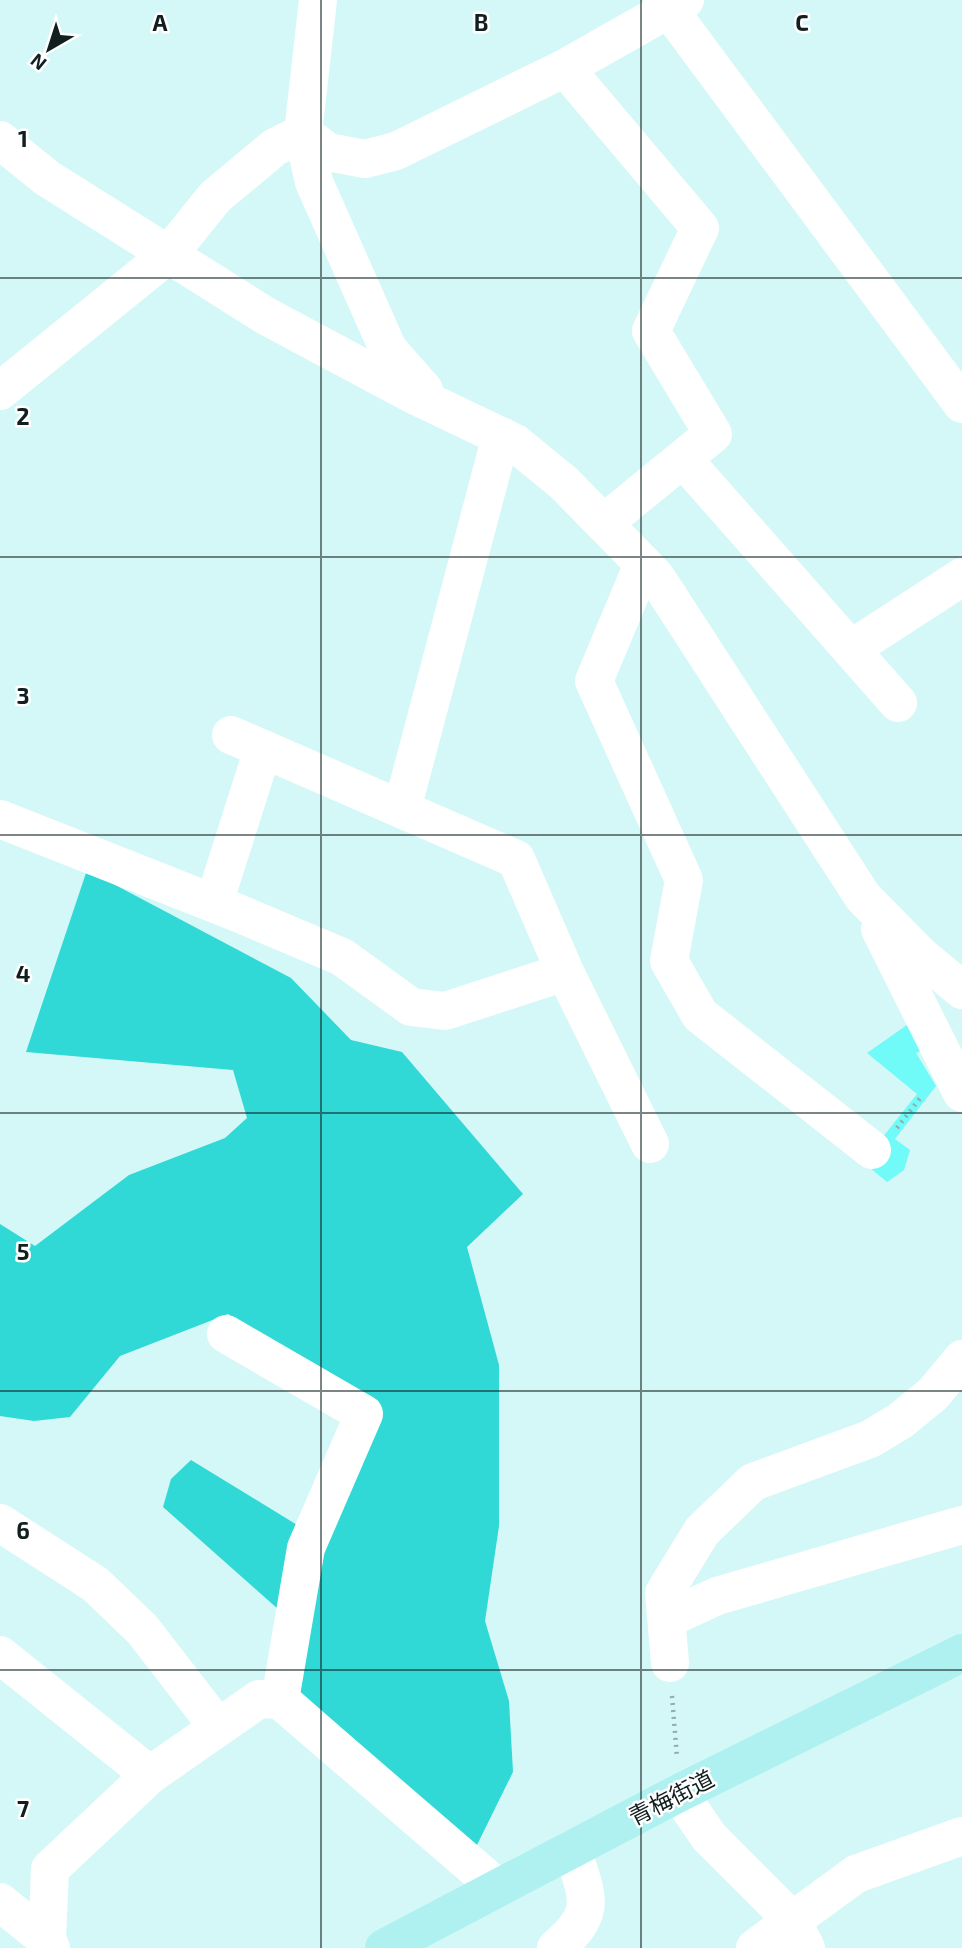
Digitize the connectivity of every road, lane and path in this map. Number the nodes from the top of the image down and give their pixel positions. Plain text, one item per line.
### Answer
1 (318, 0) edge
2 (672, 3) edge
3 (565, 68) junction
4 (303, 133) junction
5 (0, 140) edge
6 (169, 254) junction
7 (0, 391) edge
8 (962, 404) edge
9 (438, 406) junction
10 (501, 436) junction
11 (684, 460) junction
12 (604, 523) junction
13 (643, 564) junction
14 (962, 577) edge
15 (851, 649) junction
16 (898, 703) dead end
17 (402, 809) junction
18 (0, 819) edge
19 (863, 897) junction
20 (214, 903) junction
21 (565, 972) junction
22 (962, 990) edge
23 (962, 1093) edge
24 (921, 1097) dead end
25 (882, 1142) joint
26 (650, 1144) dead end
27 (226, 1334) dead end
28 (962, 1359) edge
29 (0, 1523) edge
30 (962, 1525) edge
31 (667, 1619) junction
32 (962, 1653) edge
33 (0, 1655) edge
34 (670, 1663) joint
35 (280, 1700) junction
36 (217, 1726) junction
37 (150, 1775) junction
38 (679, 1793) junction
39 (962, 1836) edge
40 (572, 1849) junction
41 (498, 1888) junction
42 (0, 1902) edge
43 (798, 1934) edge
44 (49, 1944) edge
45 (384, 1948) edge
46 (556, 1948) edge
47 (755, 1948) edge

1 - 4 street
2 - 3 street
2 - 8 street
3 - 4 street
3 - 11 street
4 - 6 street
4 - 9 street
5 - 6 street
6 - 7 street
6 - 9 street
9 - 10 street
10 - 12 street
10 - 17 street
11 - 12 street
11 - 15 street
12 - 13 street
13 - 19 street
13 - 25 street
14 - 15 street
15 - 16 street
17 - 20 street
17 - 21 street
18 - 20 street
19 - 22 street
19 - 23 street
20 - 21 street
21 - 26 street
24 - 25 path
27 - 35 street
28 - 31 street
29 - 36 street
30 - 31 street
31 - 34 street
32 - 38 main road, 青梅街道
33 - 37 street
34 - 38 path
35 - 36 street
35 - 41 street
36 - 37 street
37 - 44 street
38 - 40 main road, 青梅街道
38 - 43 street
39 - 43 street
40 - 41 main road, 青梅街道
40 - 46 street
41 - 45 main road, 青梅街道
42 - 44 street
43 - 47 street

